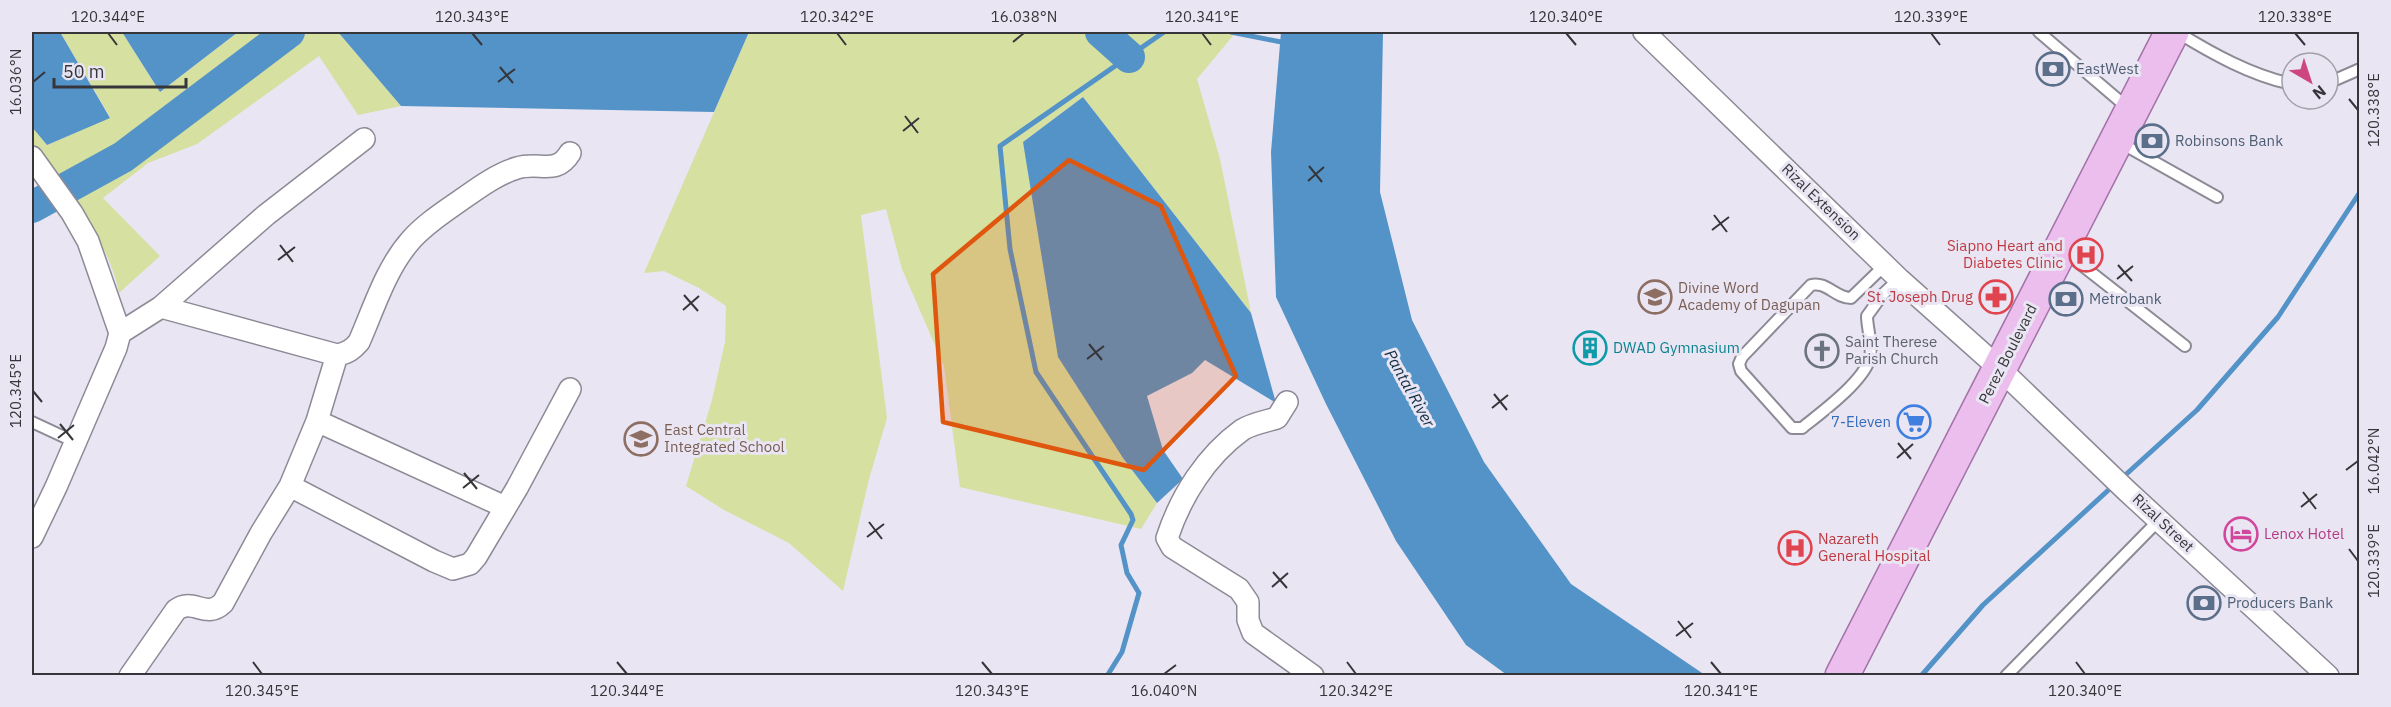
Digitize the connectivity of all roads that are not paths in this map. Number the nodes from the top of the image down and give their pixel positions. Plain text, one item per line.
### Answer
1 (1644, 32) edge
2 (2039, 32) edge
3 (2169, 35) edge
4 (1666, 39) edge
5 (2360, 69) edge
6 (2340, 78) edge
7 (2280, 82) edge
8 (2131, 111) junction
9 (364, 139) dead end
10 (2116, 141) junction
11 (570, 153) dead end
12 (32, 157) edge
13 (2217, 197) dead end
14 (2061, 249) junction
15 (1892, 272) junction
16 (161, 307) junction
17 (120, 333) junction
18 (2185, 346) dead end
19 (337, 355) junction
20 (2000, 369) junction
21 (570, 389) dead end
22 (1287, 402) dead end
23 (317, 421) junction
24 (32, 422) edge
25 (75, 442) junction
26 (290, 486) junction
27 (505, 507) junction
28 (2159, 520) junction
29 (32, 537) edge
30 (130, 675) edge
31 (1313, 675) edge
32 (1842, 675) edge
33 (2006, 675) edge
34 (2328, 675) edge

1 - 4 street, Rizal Extension
2 - 8 lane
3 - 7 lane
3 - 8 main road, Perez Boulevard
4 - 15 street, Rizal Extension
5 - 6 lane
8 - 10 main road, Perez Boulevard
9 - 16 street
10 - 13 lane
10 - 14 main road, Perez Boulevard
11 - 19 street
12 - 17 street
14 - 18 lane
14 - 20 main road, Perez Boulevard
15 - 15 lane
15 - 20 street, Rizal Extension
16 - 17 street
16 - 19 street
17 - 25 street
19 - 23 street
20 - 28 street, Rizal Street
20 - 32 main road, Perez Boulevard
21 - 27 street
22 - 31 street
23 - 26 street
23 - 27 street
24 - 25 lane
25 - 29 street
26 - 27 street
26 - 30 street
28 - 33 lane
28 - 34 street, Rizal Street

